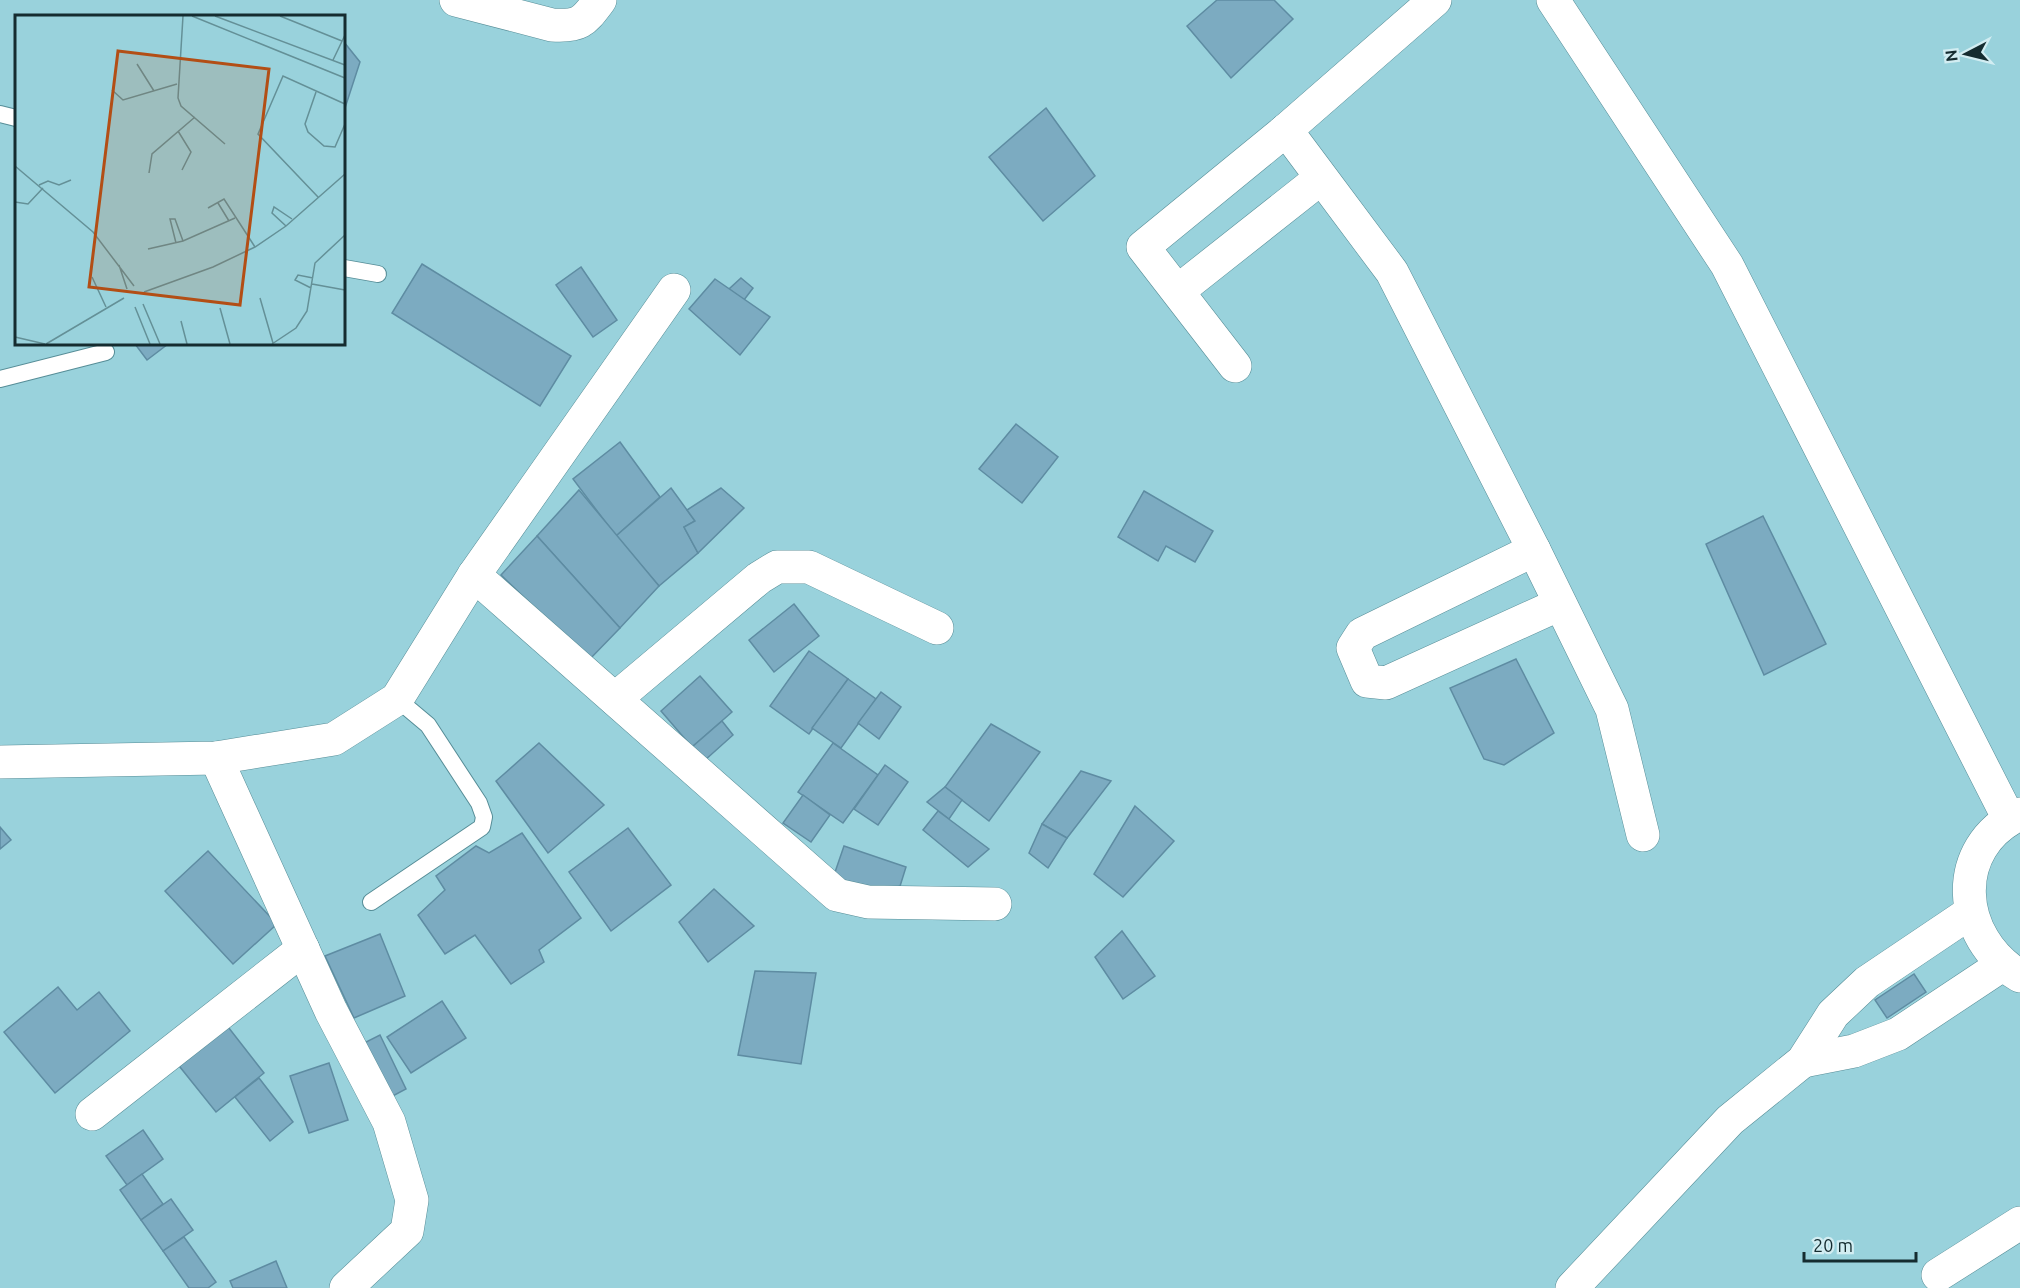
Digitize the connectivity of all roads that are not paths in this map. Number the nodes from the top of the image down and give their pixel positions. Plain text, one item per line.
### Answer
1 (456, 0) edge
2 (600, 0) edge
3 (1436, 0) edge
4 (1553, 0) edge
5 (0, 114) edge
6 (15, 118) edge
7 (1286, 130) junction
8 (1321, 178) junction
9 (345, 268) edge
10 (378, 274) dead end
11 (674, 290) dead end
12 (1178, 291) junction
13 (106, 352) dead end
14 (1235, 366) dead end
15 (0, 379) edge
16 (1534, 550) junction
17 (474, 576) junction
18 (1560, 604) junction
19 (937, 628) dead end
20 (397, 699) junction
21 (615, 699) junction
22 (216, 758) junction
23 (0, 762) edge
24 (2015, 816) edge
25 (1643, 835) dead end
26 (371, 902) dead end
27 (995, 904) dead end
28 (1971, 912) junction
29 (303, 949) junction
30 (2011, 970) edge
31 (1803, 1061) junction
32 (92, 1114) dead end
33 (2020, 1223) edge
34 (1938, 1275) dead end
35 (346, 1288) edge
36 (1572, 1288) edge

1 - 2 street
3 - 7 street
4 - 24 street
5 - 6 lane
7 - 8 street
7 - 12 street
8 - 12 street
8 - 16 street
9 - 10 lane
11 - 17 street
12 - 14 street
13 - 15 lane
16 - 18 street
16 - 18 street
17 - 20 street
17 - 21 street
18 - 25 street
19 - 21 street
20 - 22 street
20 - 26 lane
21 - 27 street
22 - 23 street
22 - 29 street
24 - 28 street
28 - 30 street
28 - 31 street
29 - 32 street
29 - 35 street
30 - 31 street
31 - 36 street
33 - 34 street

